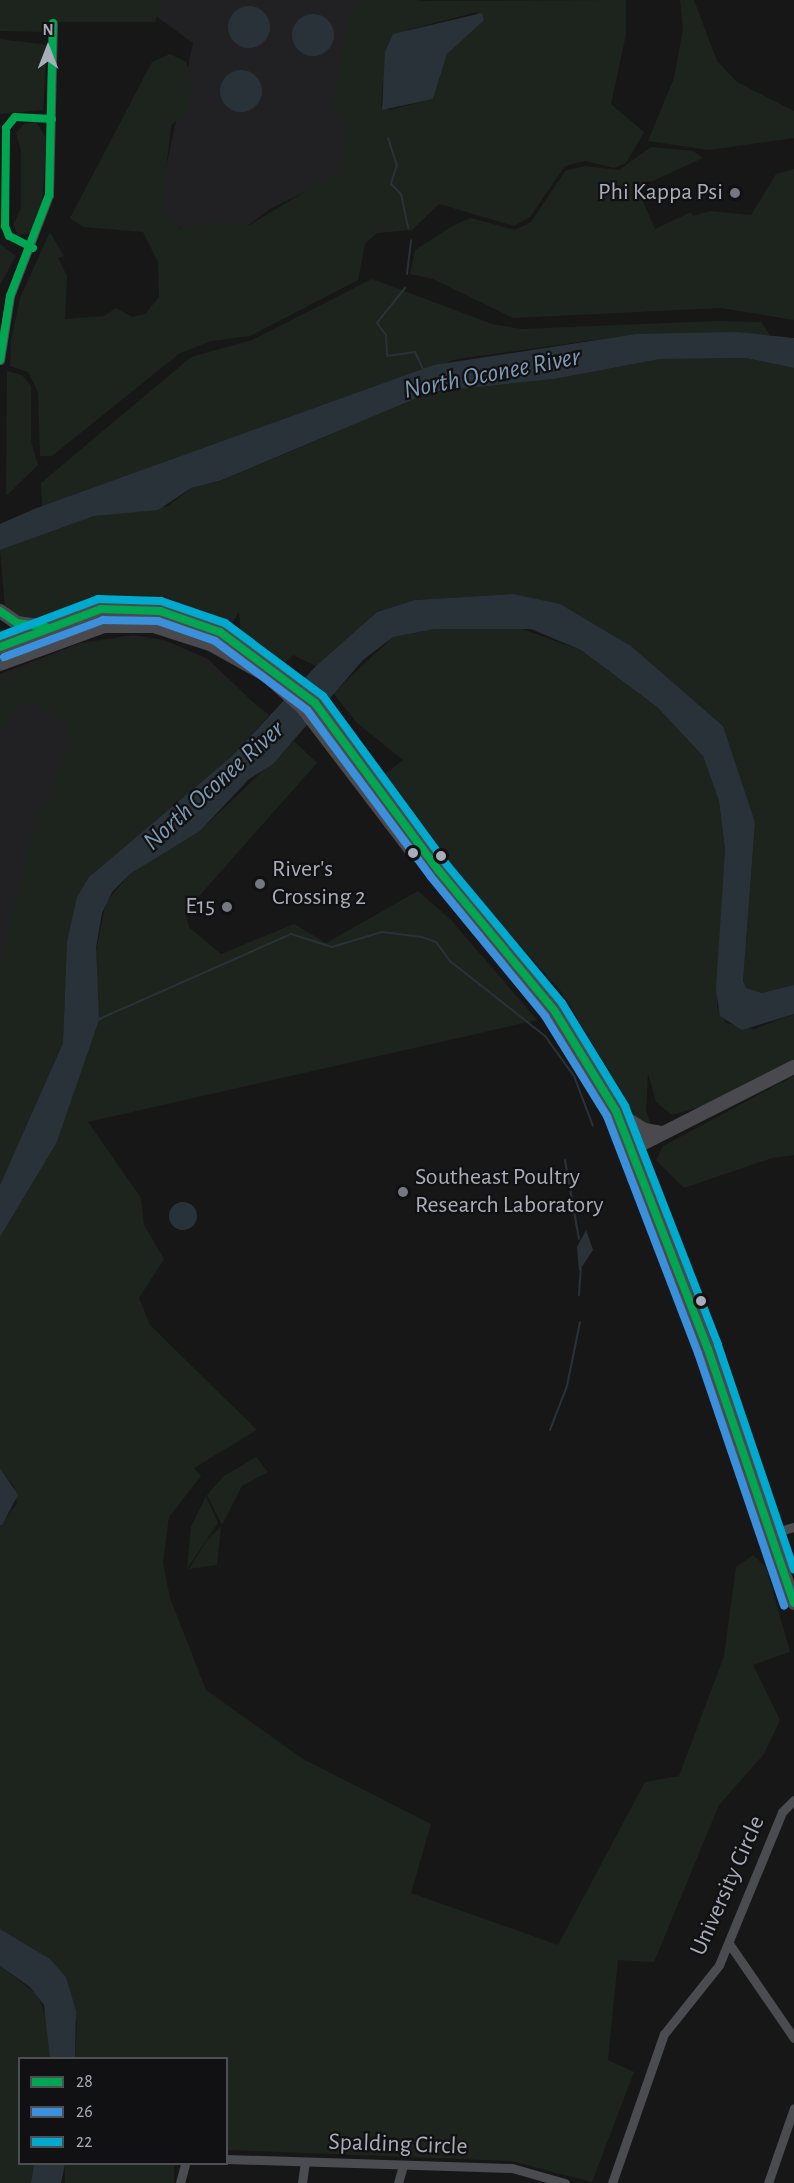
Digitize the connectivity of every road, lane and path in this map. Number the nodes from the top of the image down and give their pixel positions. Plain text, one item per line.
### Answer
1 (53, 23) dead end
2 (0, 360) edge
3 (0, 610) edge
4 (46, 627) junction
5 (0, 644) edge
6 (3, 662) edge
7 (269, 671) junction
8 (794, 1067) edge
9 (616, 1111) junction
10 (663, 1133) junction
11 (634, 1148) junction
12 (794, 1527) edge
13 (769, 1534) junction
14 (794, 1603) edge
15 (794, 1800) edge
16 (730, 1945) junction
17 (794, 2038) edge
18 (794, 2108) edge
19 (228, 2159) edge
20 (305, 2162) junction
21 (184, 2165) edge
22 (403, 2165) junction
23 (180, 2183) edge
24 (302, 2183) edge
25 (398, 2183) edge
26 (565, 2183) edge
27 (612, 2183) edge
28 (768, 2183) edge

1 - 2 street
3 - 4 main road
4 - 5 main road
4 - 7 main road
5 - 6 street
6 - 7 main road
7 - 9 main road
8 - 10 main road
9 - 10 main road
9 - 11 main road
10 - 11 main road
11 - 13 main road
12 - 13 street
13 - 14 main road
15 - 16 street, University Circle
16 - 17 street
16 - 27 street, University Circle
18 - 28 street
19 - 20 street, Spalding Circle
20 - 22 street, Spalding Circle
20 - 24 street
21 - 23 street
22 - 25 street
22 - 26 street, Spalding Circle

